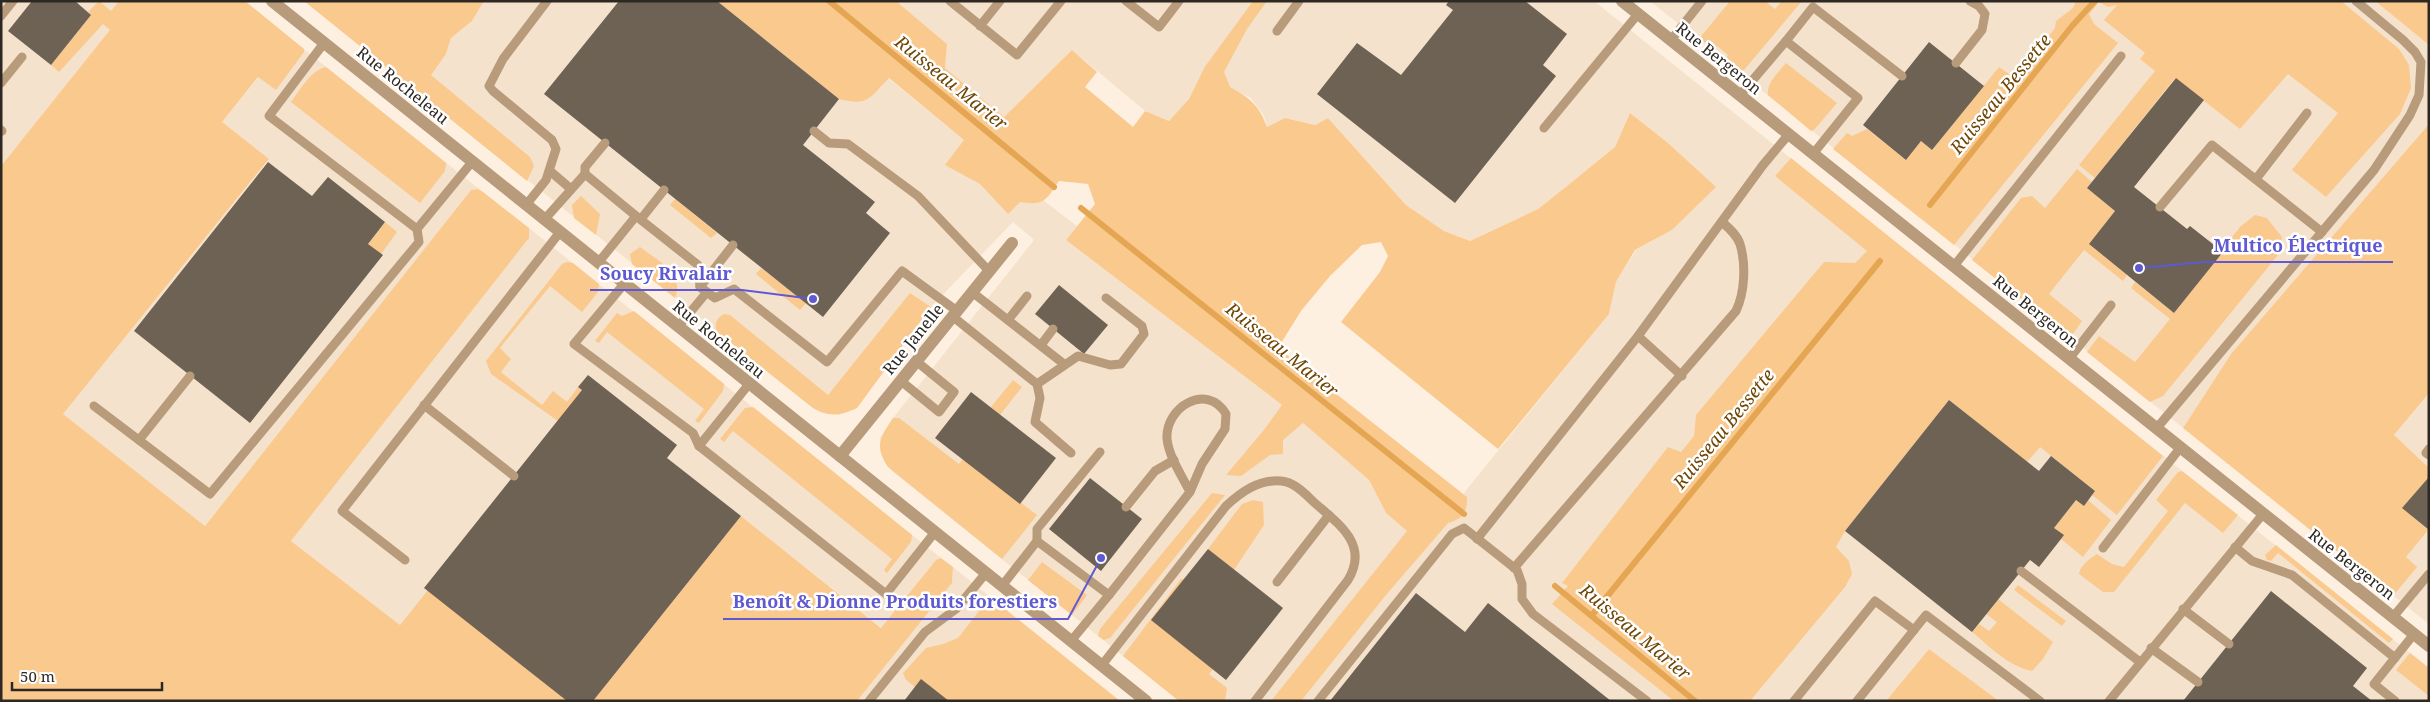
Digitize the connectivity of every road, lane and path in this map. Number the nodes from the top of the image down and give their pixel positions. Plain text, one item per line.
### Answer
1 (13, 1) edge
2 (272, 1) edge
3 (547, 1) edge
4 (950, 1) edge
5 (1000, 1) edge
6 (1061, 1) edge
7 (1126, 1) edge
8 (1179, 1) edge
9 (1299, 1) edge
10 (1622, 1) edge
11 (1702, 1) edge
12 (1970, 1) edge
13 (2356, 1) edge
14 (1816, 4) edge
15 (1638, 14) junction
16 (1, 16) edge
17 (980, 26) junction
18 (1277, 31) dead end
19 (1671, 40) junction
20 (1786, 41) junction
21 (324, 43) junction
22 (2121, 56) dead end
23 (22, 57) dead end
24 (2425, 61) edge
25 (1956, 63) dead end
26 (1902, 76) dead end
27 (1, 83) edge
28 (1740, 95) junction
29 (2307, 113) dead end
30 (1544, 128) dead end
31 (814, 131) dead end
32 (1789, 134) junction
33 (605, 143) dead end
34 (1813, 154) junction
35 (472, 162) junction
36 (550, 171) junction
37 (585, 174) junction
38 (2256, 179) junction
39 (571, 189) junction
40 (664, 190) dead end
41 (526, 205) junction
42 (2160, 208) dead end
43 (638, 218) junction
44 (544, 220) junction
45 (1722, 222) junction
46 (417, 229) junction
47 (560, 232) junction
48 (2322, 232) junction
49 (1012, 243) dead end
50 (733, 245) dead end
51 (598, 263) junction
52 (1954, 266) junction
53 (989, 271) junction
54 (624, 284) junction
55 (703, 289) junction
56 (972, 292) junction
57 (1027, 296) dead end
58 (1106, 298) dead end
59 (2110, 305) dead end
60 (955, 314) junction
61 (1008, 320) junction
62 (678, 327) junction
63 (1053, 329) dead end
64 (1638, 336) junction
65 (1041, 345) junction
66 (2069, 359) junction
67 (916, 361) junction
68 (1064, 364) junction
69 (190, 376) dead end
70 (1682, 376) junction
71 (901, 380) junction
72 (749, 384) junction
73 (1036, 384) junction
74 (94, 406) dead end
75 (424, 406) junction
76 (2156, 429) junction
77 (139, 440) junction
78 (699, 446) junction
79 (2180, 448) junction
80 (2429, 449) edge
81 (1100, 452) dead end
82 (1071, 453) dead end
83 (2429, 455) edge
84 (840, 456) junction
85 (1174, 460) junction
86 (514, 476) dead end
87 (1190, 492) junction
88 (1126, 507) dead end
89 (2263, 514) junction
90 (1329, 515) junction
91 (935, 532) junction
92 (1477, 539) junction
93 (1037, 541) junction
94 (2235, 547) junction
95 (2103, 548) dead end
96 (405, 560) dead end
97 (1514, 568) junction
98 (2021, 570) dead end
99 (986, 573) junction
100 (2429, 574) edge
101 (1277, 582) dead end
102 (1002, 586) junction
103 (1109, 596) junction
104 (2183, 609) junction
105 (2393, 617) junction
106 (1914, 630) junction
107 (2414, 634) junction
108 (1071, 641) junction
109 (2229, 644) dead end
110 (2429, 646) edge
111 (2151, 648) junction
112 (2395, 658) junction
113 (2140, 662) junction
114 (1102, 665) junction
115 (2198, 682) dead end
116 (868, 701) edge
117 (1146, 701) edge
118 (1255, 701) edge
119 (1318, 701) edge
120 (1647, 701) edge
121 (1794, 701) edge
122 (1857, 701) edge
123 (2040, 701) edge
124 (2109, 701) edge
125 (2395, 701) edge

1 - 16 lane
2 - 21 street, Rue Rocheleau
3 - 36 lane
4 - 17 lane
5 - 17 lane
6 - 17 lane
7 - 8 lane
9 - 18 lane
10 - 15 street, Rue Bergeron
11 - 19 lane
12 - 25 lane
13 - 24 lane
14 - 20 lane
14 - 26 lane
15 - 19 street, Rue Bergeron
15 - 30 lane
19 - 28 street, Rue Bergeron
20 - 28 lane
20 - 34 lane
21 - 35 street, Rue Rocheleau
21 - 46 lane
22 - 52 lane
23 - 27 lane
24 - 48 lane
28 - 32 street, Rue Bergeron
29 - 38 lane
31 - 53 lane
32 - 34 street, Rue Bergeron
32 - 45 lane
33 - 37 lane
34 - 52 street, Rue Bergeron
35 - 41 street, Rue Rocheleau
35 - 46 lane
36 - 39 lane
36 - 41 lane
37 - 39 lane
37 - 43 lane
38 - 42 lane
38 - 48 lane
39 - 44 lane
40 - 43 lane
41 - 44 street, Rue Rocheleau
43 - 51 lane
43 - 55 lane
44 - 47 street, Rue Rocheleau
45 - 64 lane
45 - 70 lane
46 - 77 lane
47 - 51 street, Rue Rocheleau
47 - 75 lane
48 - 76 lane
49 - 53 street, Rue Janelle
50 - 55 lane
51 - 54 street, Rue Rocheleau
52 - 66 street, Rue Bergeron
53 - 56 street, Rue Janelle
54 - 62 street, Rue Rocheleau
54 - 78 lane
55 - 60 lane
55 - 62 lane
56 - 60 street, Rue Janelle
56 - 61 lane
57 - 61 lane
58 - 68 lane
59 - 66 lane
60 - 67 street, Rue Janelle
60 - 73 lane
61 - 65 lane
62 - 72 street, Rue Rocheleau
63 - 65 lane
64 - 70 lane
64 - 92 lane
65 - 68 lane
66 - 76 street, Rue Bergeron
67 - 71 street, Rue Janelle
67 - 71 lane
68 - 73 lane
69 - 77 lane
70 - 97 lane
71 - 84 street, Rue Janelle
72 - 78 lane
72 - 84 street, Rue Rocheleau
73 - 82 lane
74 - 77 lane
75 - 86 lane
75 - 96 lane
76 - 79 street, Rue Bergeron
78 - 91 lane
79 - 89 street, Rue Bergeron
79 - 95 lane
80 - 83 lane
81 - 93 lane
84 - 91 street, Rue Rocheleau
85 - 87 lane
85 - 87 lane
85 - 88 lane
87 - 103 lane
89 - 94 lane
89 - 105 street, Rue Bergeron
90 - 101 lane
90 - 114 lane
90 - 118 lane
91 - 99 street, Rue Rocheleau
92 - 97 lane
92 - 119 lane
93 - 102 lane
93 - 103 lane
94 - 104 lane
94 - 112 lane
97 - 120 lane
98 - 113 lane
99 - 102 street, Rue Rocheleau
99 - 116 lane
100 - 105 lane
102 - 108 street, Rue Rocheleau
103 - 108 lane
104 - 109 lane
104 - 111 lane
105 - 107 street, Rue Bergeron
106 - 121 lane
106 - 122 lane
106 - 123 lane
107 - 110 street, Rue Bergeron
107 - 112 lane
108 - 114 street, Rue Rocheleau
111 - 113 lane
111 - 115 lane
112 - 125 lane
113 - 124 lane
114 - 117 street, Rue Rocheleau

